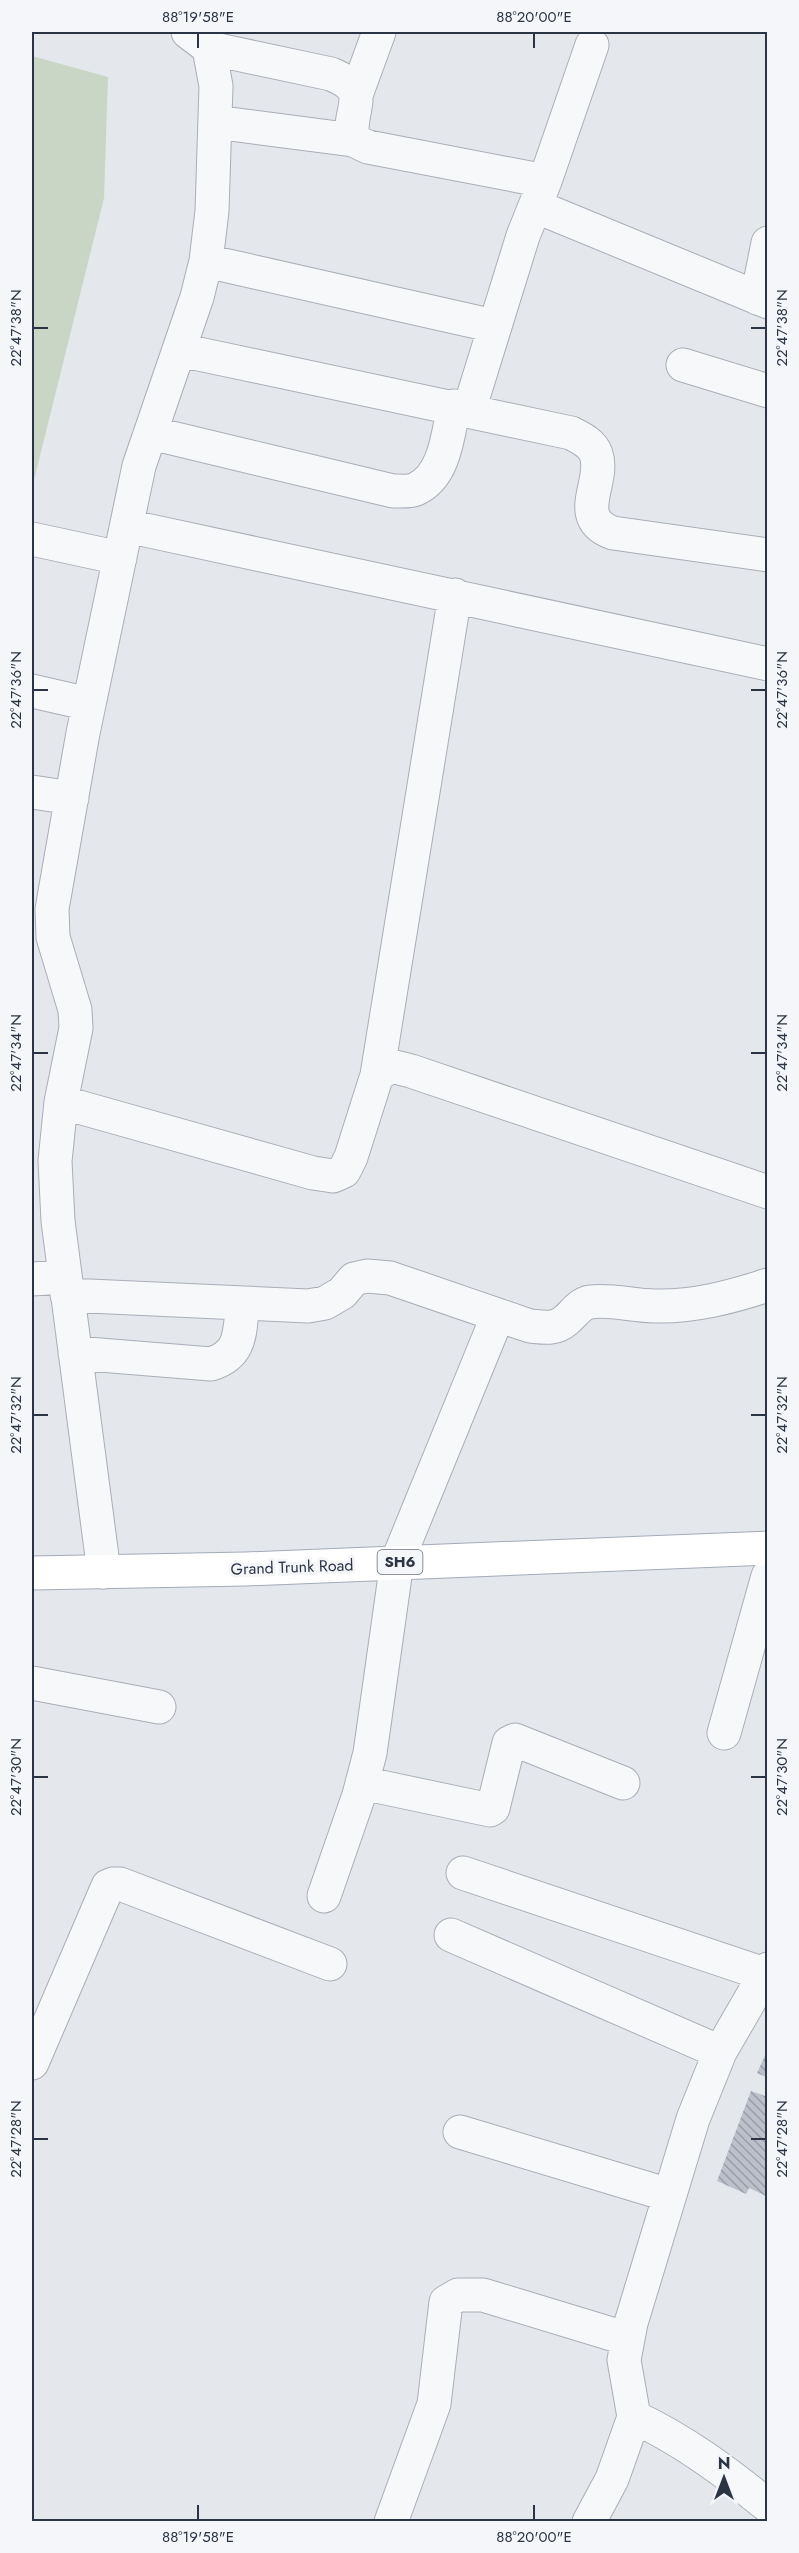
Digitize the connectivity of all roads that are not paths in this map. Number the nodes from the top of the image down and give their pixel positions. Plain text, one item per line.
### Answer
1 (379, 32) edge
2 (199, 40) edge
3 (592, 45) dead end
4 (356, 95) junction
5 (215, 122) junction
6 (353, 140) junction
7 (540, 194) junction
8 (768, 243) edge
9 (206, 261) junction
10 (762, 300) edge
11 (494, 326) junction
12 (180, 350) junction
13 (683, 365) dead end
14 (768, 390) edge
15 (461, 408) junction
16 (151, 433) junction
17 (127, 526) junction
18 (32, 539) edge
19 (768, 555) edge
20 (120, 558) junction
21 (455, 596) junction
22 (768, 664) edge
23 (32, 691) edge
24 (89, 704) junction
25 (32, 792) edge
26 (72, 798) junction
27 (44, 883) edge
28 (377, 1075) junction
29 (61, 1102) junction
30 (768, 1192) edge
31 (32, 1279) edge
32 (768, 1285) edge
33 (66, 1286) junction
34 (243, 1303) junction
35 (498, 1315) junction
36 (75, 1353) junction
37 (768, 1548) edge
38 (397, 1562) junction
39 (104, 1572) junction
40 (32, 1573) edge
41 (768, 1576) edge
42 (759, 1643) edge
43 (32, 1683) edge
44 (159, 1707) dead end
45 (724, 1733) dead end
46 (362, 1783) junction
47 (623, 1783) dead end
48 (463, 1873) dead end
49 (324, 1896) dead end
50 (451, 1935) dead end
51 (330, 1964) dead end
52 (766, 1972) edge
53 (720, 2052) junction
54 (32, 2063) edge
55 (460, 2132) dead end
56 (669, 2196) junction
57 (628, 2339) junction
58 (634, 2416) junction
59 (768, 2506) edge
60 (391, 2522) edge
61 (589, 2522) edge

1 - 4 street
2 - 4 street
2 - 5 street
3 - 7 street
4 - 6 street
5 - 6 street
5 - 9 street
6 - 7 street
7 - 10 street
7 - 11 street
8 - 10 street
9 - 11 street
9 - 12 street
11 - 15 street
12 - 15 street
12 - 16 street
13 - 14 street
15 - 16 street
15 - 19 street
16 - 17 street
17 - 20 street
17 - 21 street
18 - 20 street
20 - 24 street
21 - 22 street
21 - 28 street
23 - 24 street
24 - 26 street
25 - 26 street
26 - 27 street
27 - 29 street
28 - 29 street
28 - 30 street
29 - 33 street
31 - 33 street
32 - 35 street
33 - 34 street
33 - 36 street
34 - 35 street
34 - 36 street
35 - 38 street
36 - 39 street
37 - 38 main road, Grand Trunk Road / SH6
38 - 39 main road, Grand Trunk Road / SH6
38 - 46 street
39 - 40 main road, Grand Trunk Road / SH6
41 - 42 street
42 - 45 street
43 - 44 street
46 - 47 street
46 - 49 street
48 - 52 street
50 - 53 street
51 - 54 street
52 - 53 street
53 - 56 street
55 - 56 street
56 - 57 street
57 - 58 street
57 - 60 street
58 - 59 street
58 - 61 street

